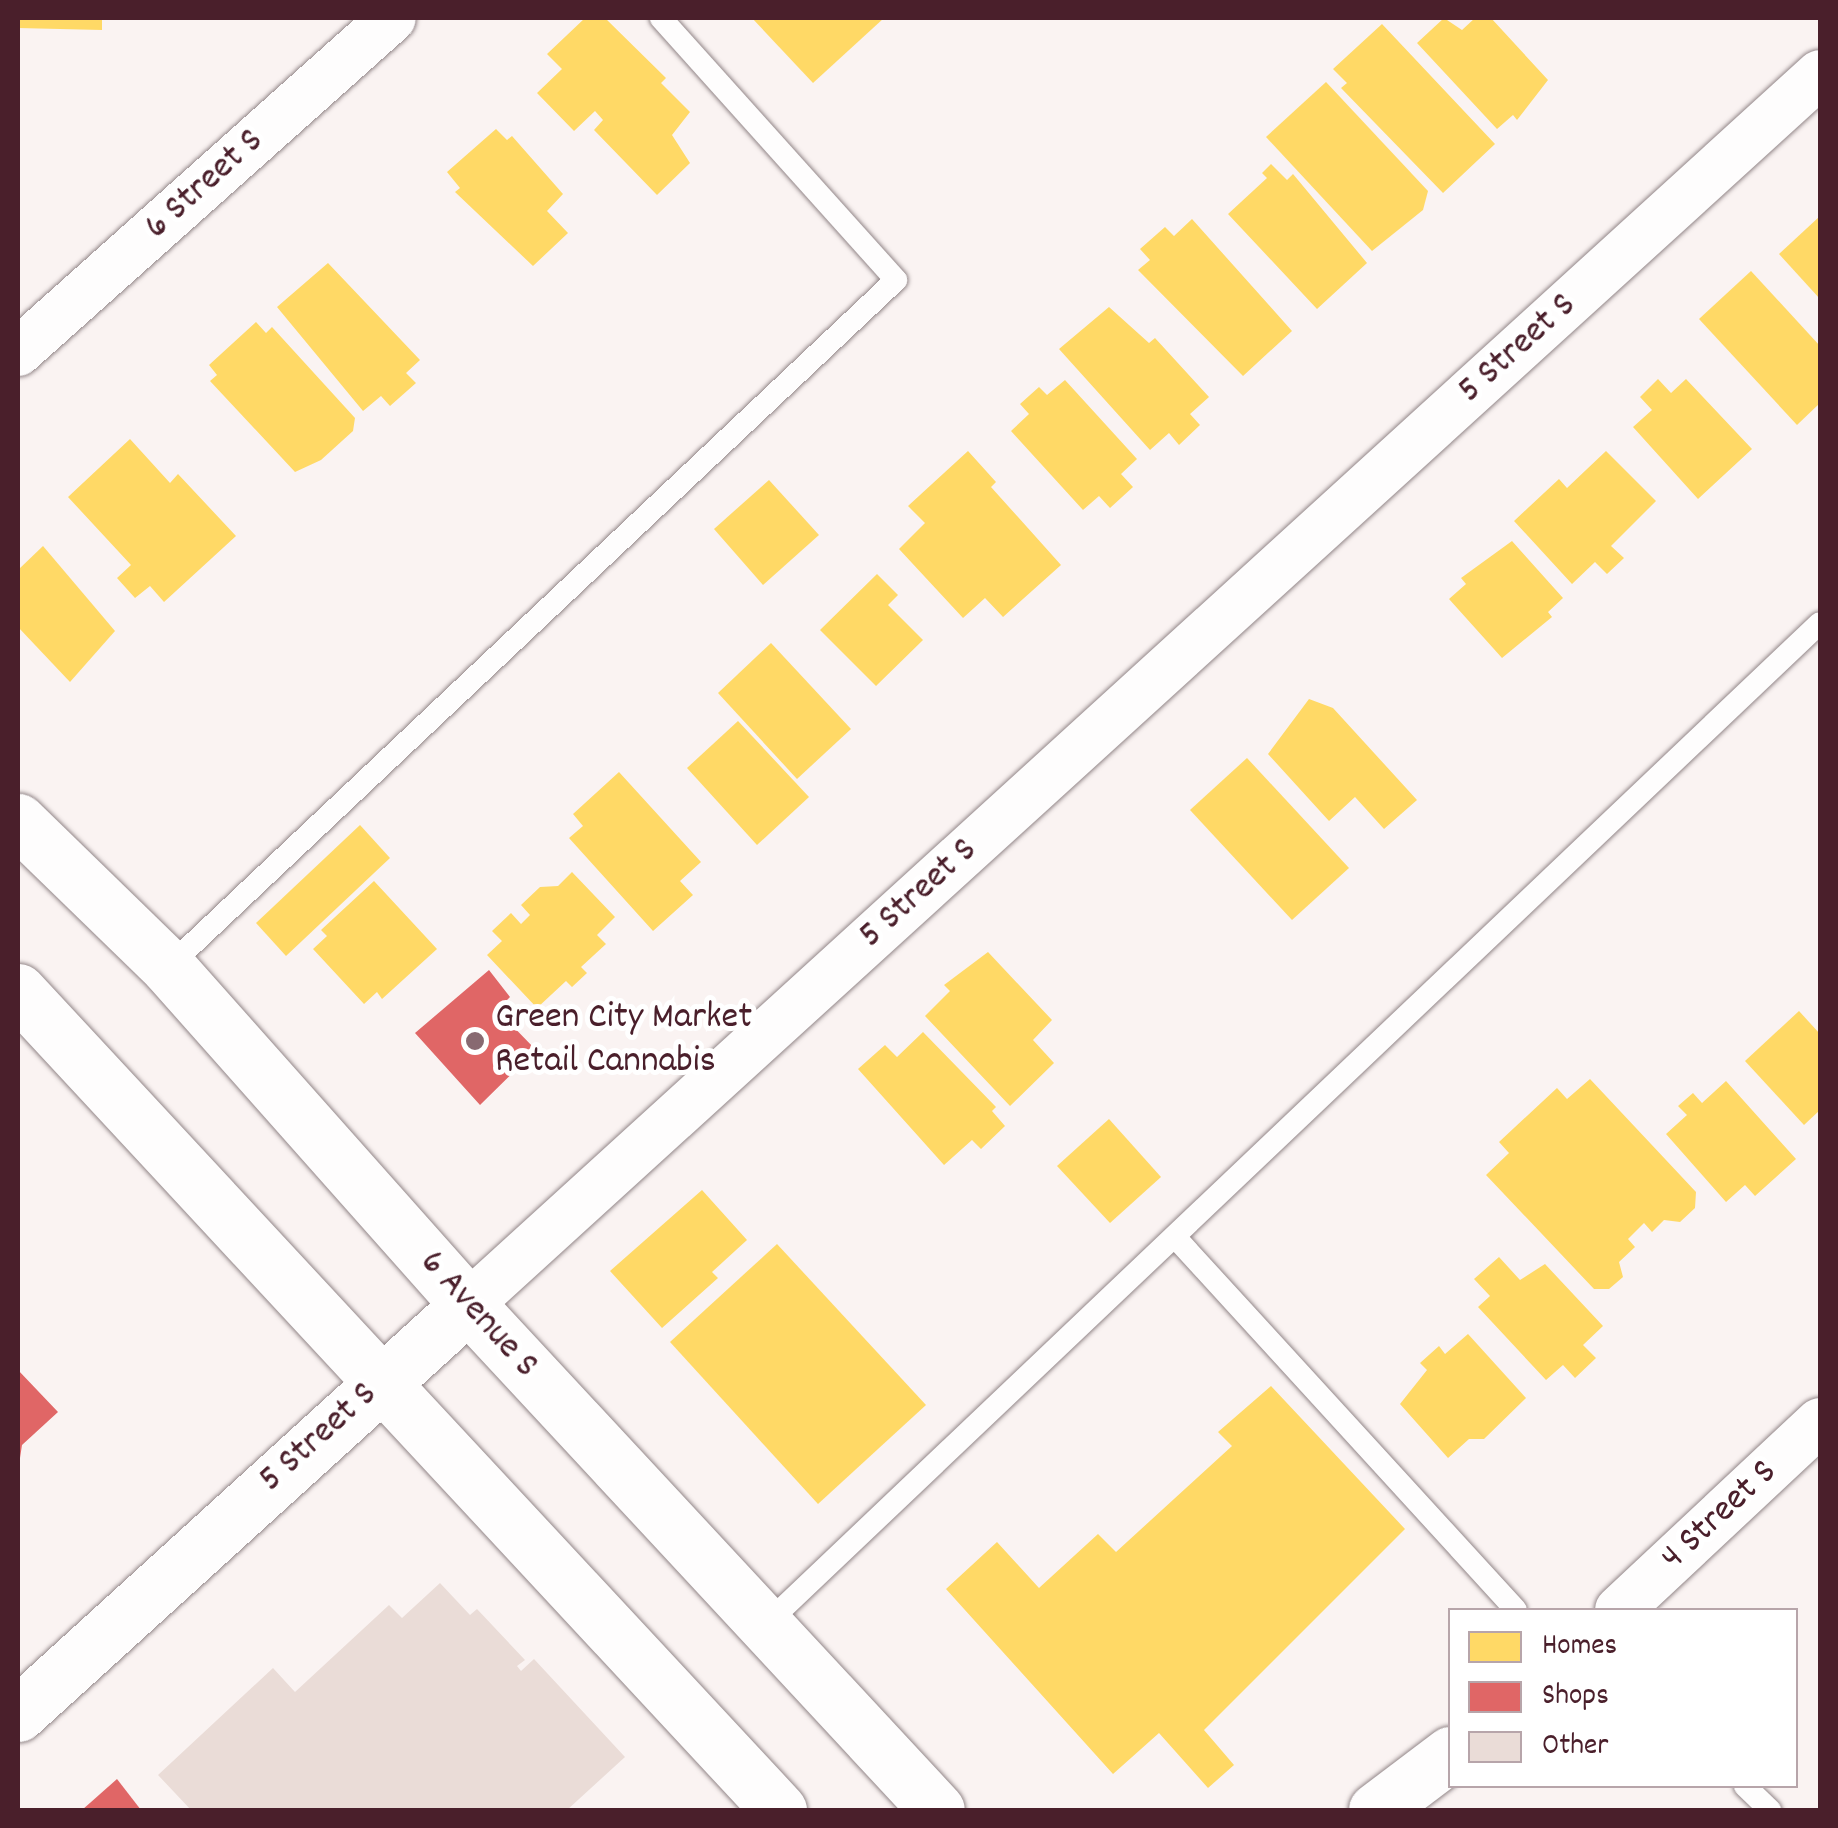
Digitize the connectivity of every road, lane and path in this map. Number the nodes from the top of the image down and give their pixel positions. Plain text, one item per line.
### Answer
1 (392, 18) edge
2 (661, 18) edge
3 (1820, 74) edge
4 (18, 352) edge
5 (1820, 622) edge
6 (18, 821) edge
7 (168, 968) junction
8 (18, 990) edge
9 (1175, 1238) junction
10 (468, 1305) junction
11 (380, 1381) junction
12 (1820, 1422) edge
13 (1514, 1608) edge
14 (1622, 1608) edge
15 (762, 1629) junction
16 (18, 1714) edge
17 (1448, 1756) edge
18 (1458, 1788) edge
19 (1748, 1788) edge
20 (779, 1810) edge
21 (937, 1810) edge
22 (1376, 1810) edge
23 (1440, 1810) edge
24 (1770, 1810) edge

1 - 4 street, 6 Street S
2 - 7 lane
3 - 10 street, 5 Street S
5 - 9 lane
6 - 7 main road, 6 Avenue S
7 - 10 main road, 6 Avenue S
8 - 11 main road
9 - 13 lane
9 - 15 lane
10 - 11 main road, 5 Street S
10 - 15 main road, 6 Avenue S
11 - 16 main road, 5 Street S
11 - 20 main road
12 - 14 street, 4 Street S
15 - 21 main road, 6 Avenue S
17 - 22 main road
18 - 23 main road
19 - 24 lane

